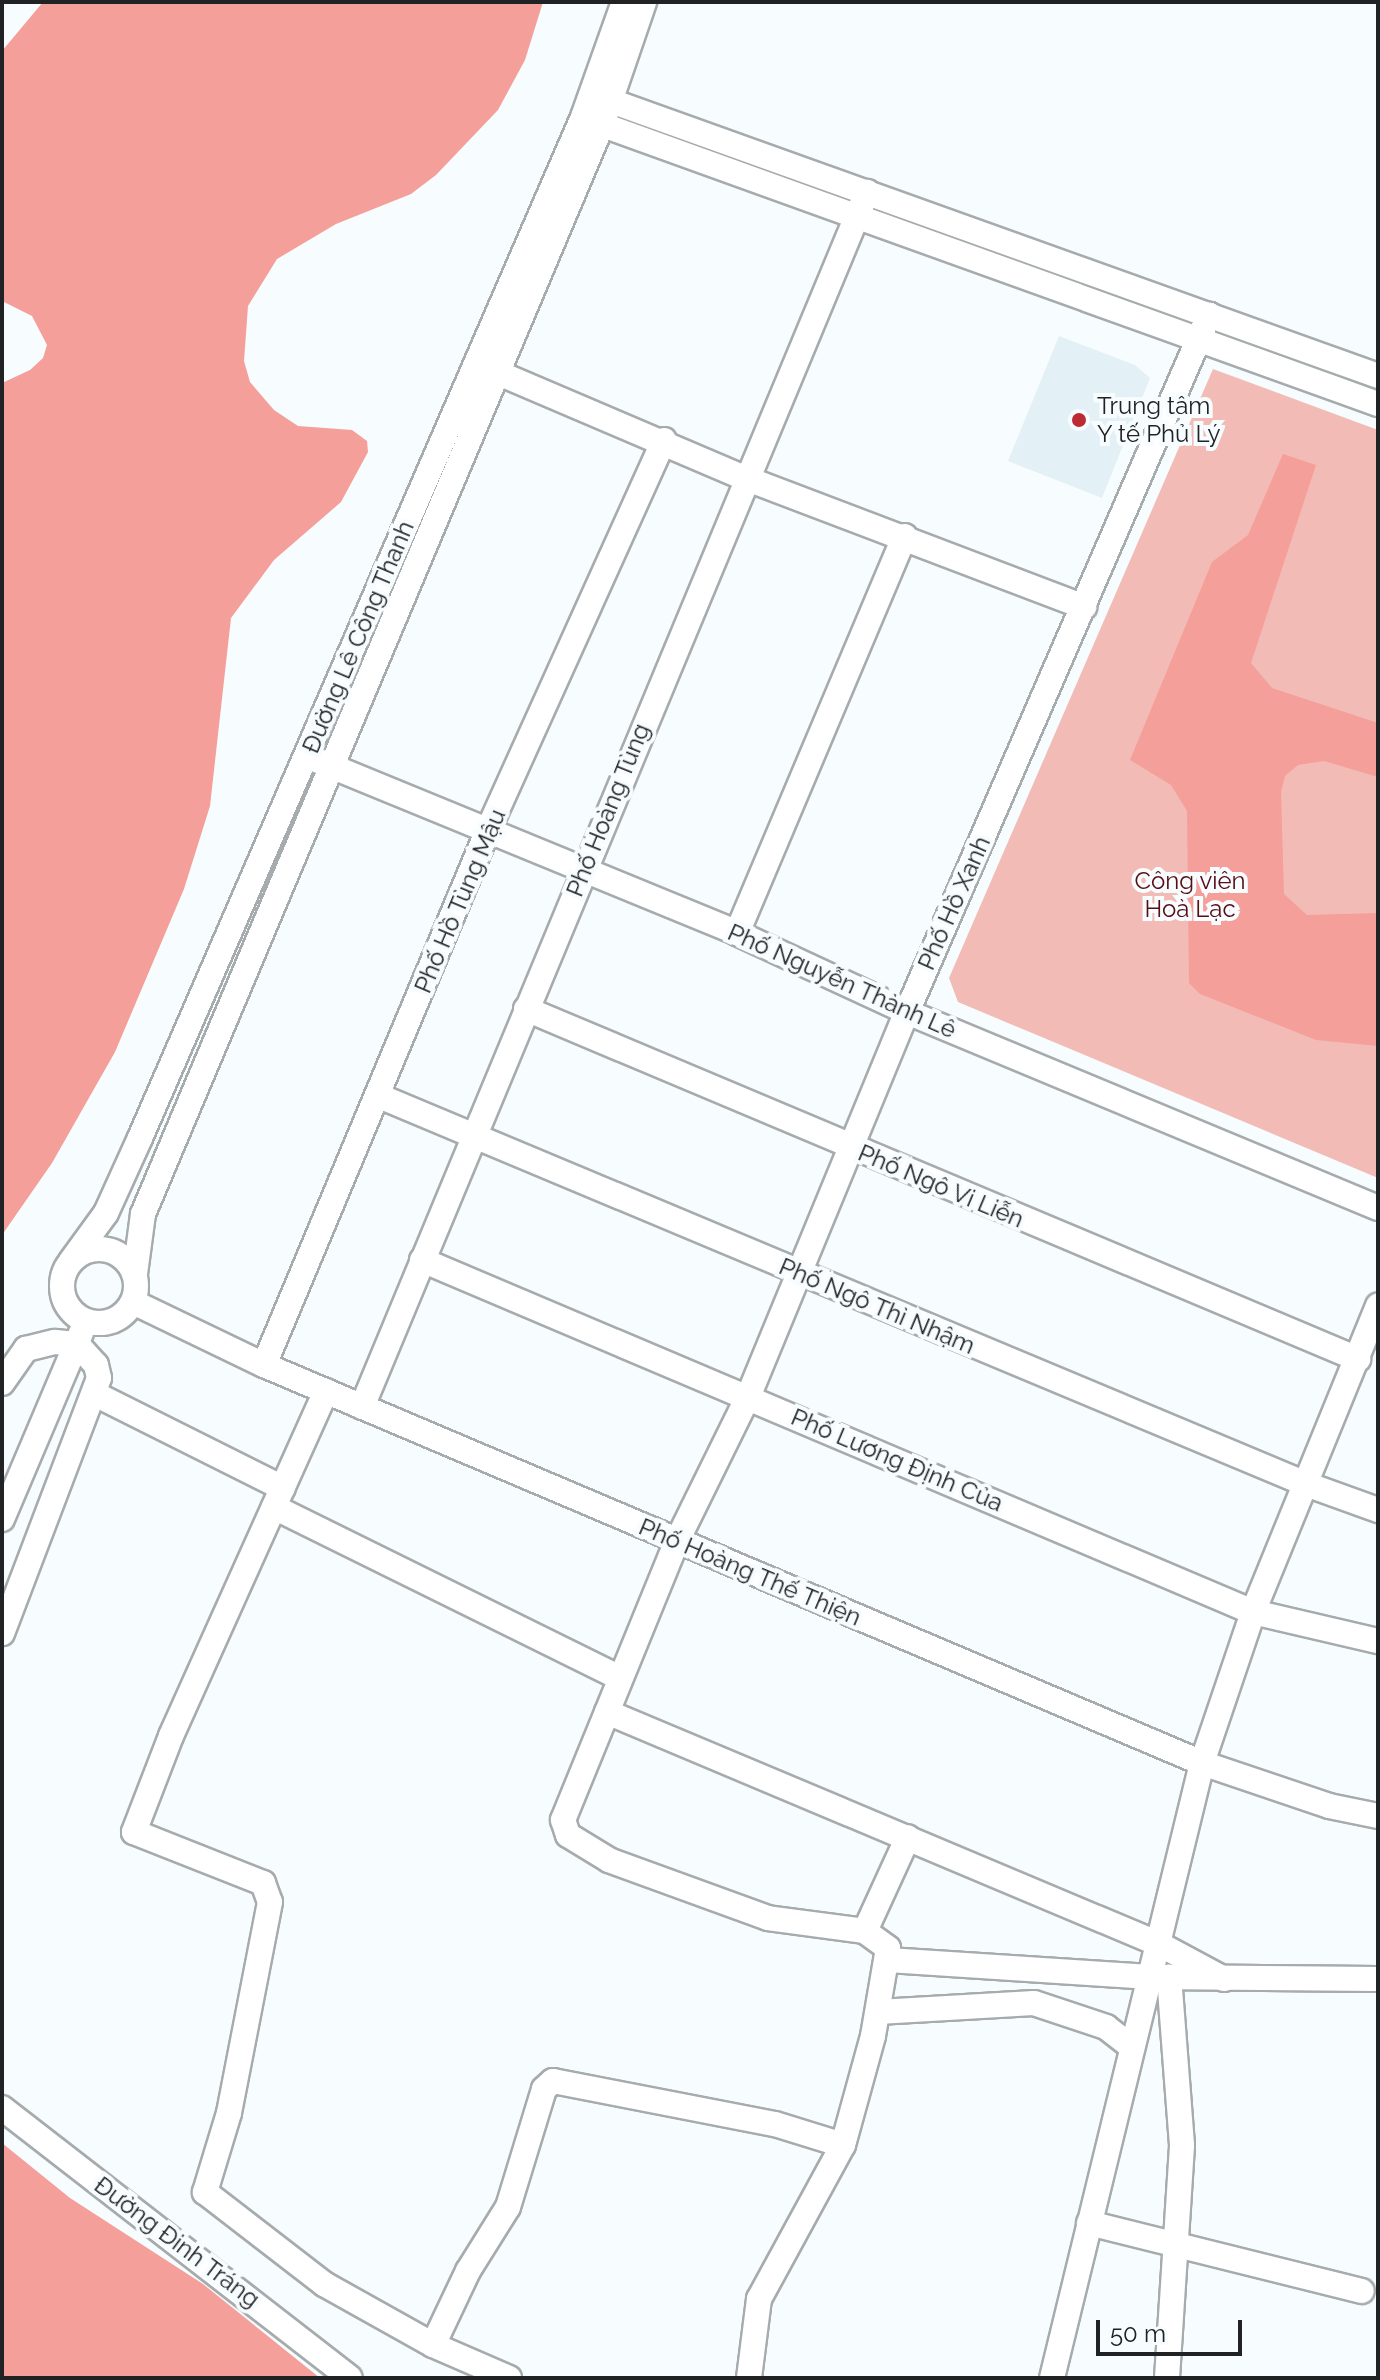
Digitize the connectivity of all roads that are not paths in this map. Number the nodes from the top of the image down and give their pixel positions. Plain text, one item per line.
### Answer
1 (624, 2) edge
2 (644, 2) edge
3 (601, 97) junction
4 (592, 121) junction
5 (867, 192) junction
6 (858, 216) junction
7 (1209, 315) junction
8 (1200, 340) junction
9 (496, 372) junction
10 (1378, 376) edge
11 (1378, 404) edge
12 (664, 440) junction
13 (745, 478) junction
14 (905, 536) junction
15 (1084, 607) junction
16 (306, 755) junction
17 (330, 766) junction
18 (488, 830) junction
19 (583, 871) junction
20 (737, 933) junction
21 (526, 1009) junction
22 (907, 1012) junction
23 (379, 1096) junction
24 (473, 1133) junction
25 (850, 1149) junction
26 (1378, 1208) edge
27 (422, 1260) junction
28 (71, 1261) junction
29 (799, 1273) junction
30 (135, 1274) junction
31 (133, 1302) junction
32 (1378, 1306) edge
33 (81, 1332) junction
34 (1358, 1359) junction
35 (264, 1365) junction
36 (2, 1383) edge
37 (326, 1391) junction
38 (95, 1394) junction
39 (748, 1397) junction
40 (362, 1407) junction
41 (1306, 1484) junction
42 (278, 1498) junction
43 (1378, 1510) edge
44 (2, 1519) edge
45 (677, 1541) junction
46 (1253, 1612) junction
47 (2, 1633) edge
48 (1378, 1641) edge
49 (620, 1678) junction
50 (607, 1712) junction
51 (1202, 1763) junction
52 (1378, 1816) edge
53 (908, 1837) junction
54 (865, 1931) junction
55 (1159, 1944) junction
56 (888, 1960) junction
57 (1159, 1977) junction
58 (1224, 1979) junction
59 (1378, 1979) edge
60 (878, 2012) junction
61 (1132, 2047) junction
62 (2, 2108) edge
63 (843, 2145) junction
64 (1089, 2223) junction
65 (1173, 2242) junction
66 (1362, 2291) dead end
67 (433, 2345) junction
68 (350, 2378) edge
69 (509, 2378) edge
70 (749, 2378) edge
71 (1052, 2378) edge
72 (1167, 2378) edge

1 - 3 street, Đường Lê Công Thanh
2 - 3 street, Đường Lê Công Thanh
3 - 4 street, Đường Lê Công Thanh
3 - 5 street
4 - 6 street
4 - 9 street, Đường Lê Công Thanh
4 - 16 street, Đường Lê Công Thanh
5 - 6 street, Phố Hoàng Tùng
5 - 7 street
6 - 8 street
6 - 13 street, Phố Hoàng Tùng
7 - 8 street, Phố Hồ Xanh
7 - 10 street
8 - 11 street
8 - 15 street, Phố Hồ Xanh
9 - 12 street
9 - 17 street, Đường Lê Công Thanh
12 - 13 street
12 - 18 street, Phố Hồ Tùng Mậu
13 - 14 street
13 - 19 street, Phố Hoàng Tùng
14 - 15 street
14 - 20 street
15 - 22 street, Phố Hồ Xanh
16 - 17 street, Phố Nguyễn Thành Lê
16 - 28 street, Đường Lê Công Thanh
17 - 18 street, Phố Nguyễn Thành Lê
17 - 30 street, Đường Lê Công Thanh
18 - 19 street, Phố Nguyễn Thành Lê
18 - 23 street, Phố Hồ Tùng Mậu
19 - 20 street, Phố Nguyễn Thành Lê
19 - 21 street, Phố Hoàng Tùng
20 - 22 street, Phố Nguyễn Thành Lê
21 - 24 street, Phố Hoàng Tùng
21 - 25 street, Phố Ngô Vi Liễn
22 - 25 street, Phố Hồ Xanh
22 - 26 street, Phố Nguyễn Thành Lê
23 - 24 street, Phố Ngô Thì Nhậm
23 - 35 street, Phố Hồ Tùng Mậu
24 - 27 street, Phố Hoàng Tùng
24 - 29 street, Phố Ngô Thì Nhậm
25 - 29 street, Phố Hồ Xanh
25 - 34 street, Phố Ngô Vi Liễn
27 - 39 street, Phố Lương Định Của
27 - 40 street, Phố Hoàng Tùng
28 - 30 street
28 - 33 street
29 - 39 street, Phố Hồ Xanh
29 - 41 street, Phố Ngô Thì Nhậm
30 - 31 street
31 - 33 street
31 - 35 street, Phố Hoàng Thế Thiện
32 - 34 street
33 - 36 street
33 - 38 street
33 - 44 street
34 - 41 street
35 - 37 street, Phố Hoàng Thế Thiện
37 - 40 street, Phố Hoàng Thế Thiện
37 - 42 street
38 - 42 street
38 - 47 street
39 - 45 street, Phố Hồ Xanh
39 - 46 street, Phố Lương Định Của
40 - 45 street, Phố Hoàng Thế Thiện
41 - 43 street, Phố Ngô Thì Nhậm
41 - 46 street
42 - 49 street
42 - 67 street
45 - 49 street, Phố Hồ Xanh
45 - 51 street, Phố Hoàng Thế Thiện
46 - 48 street, Phố Lương Định Của
46 - 51 street
49 - 50 street, Phố Hồ Xanh
50 - 53 street
50 - 54 street, Phố Hồ Xanh
51 - 52 street, Phố Hoàng Thế Thiện
51 - 55 street
53 - 54 street
53 - 55 street
54 - 56 street
55 - 57 street
55 - 58 street
56 - 57 street
56 - 60 street
57 - 58 street
57 - 61 street
57 - 65 street
58 - 59 street
60 - 61 street
60 - 63 street
61 - 64 street
62 - 68 street, Đường Đinh Tráng
63 - 67 street
63 - 70 street
64 - 65 street
64 - 71 street
65 - 66 street
65 - 72 street
67 - 69 street

